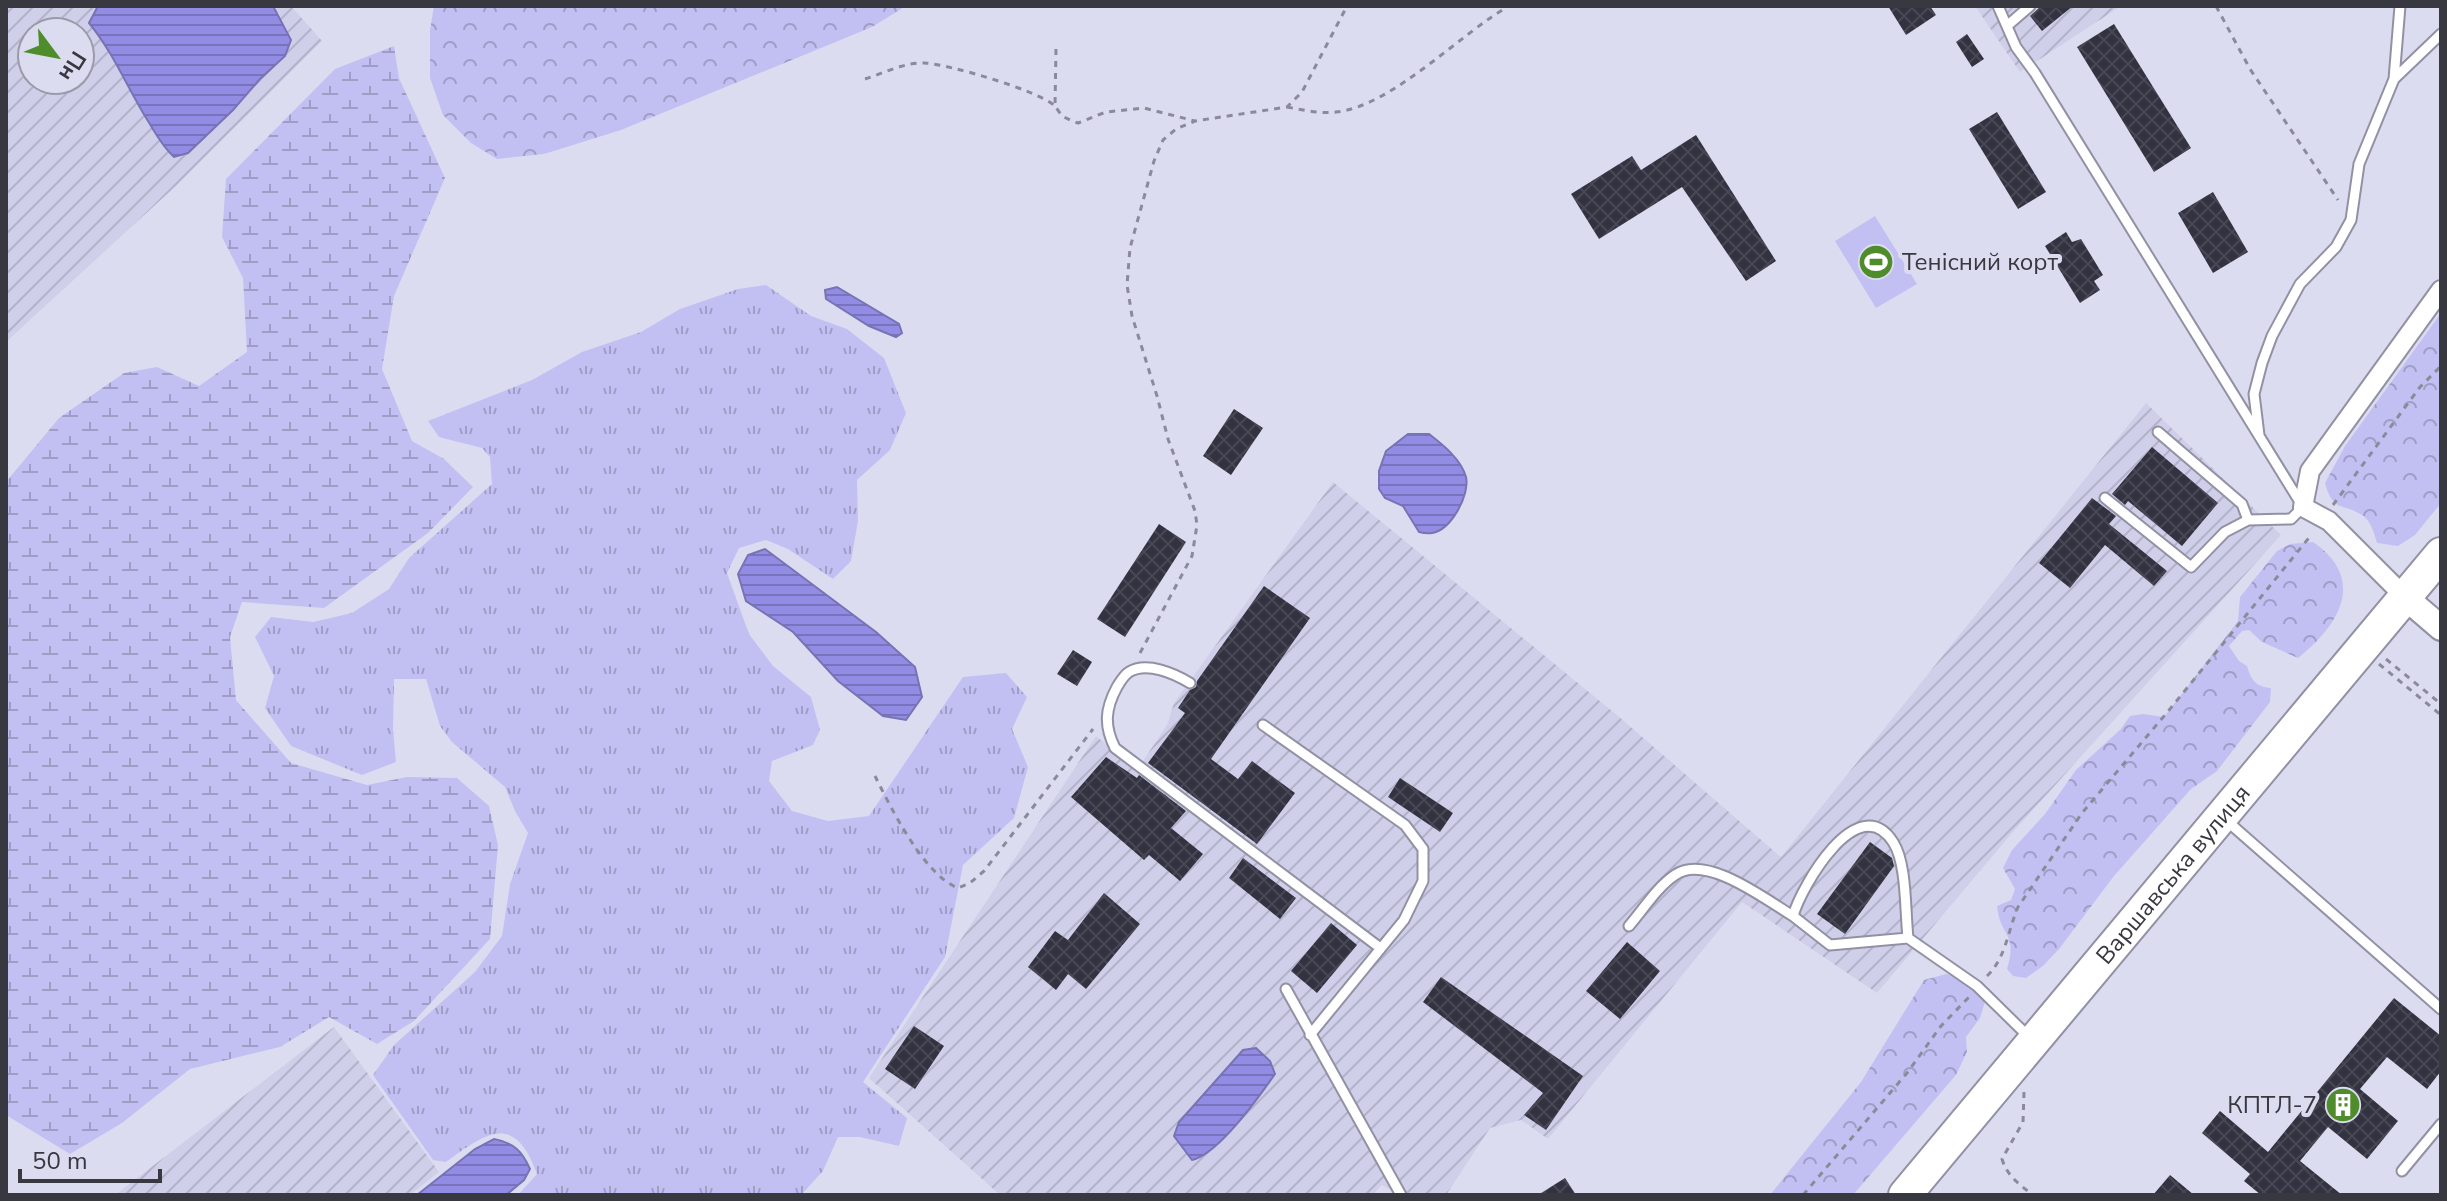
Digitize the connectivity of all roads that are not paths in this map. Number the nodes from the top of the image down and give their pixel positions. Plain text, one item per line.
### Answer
1 (1998, 6) edge
2 (2030, 6) edge
3 (2400, 6) edge
4 (2008, 25) junction
5 (2441, 34) edge
6 (2394, 79) junction
7 (2441, 290) edge
8 (2158, 432) dead end
9 (2259, 438) junction
10 (2105, 498) dead end
11 (2303, 507) junction
12 (2248, 520) junction
13 (2441, 554) edge
14 (2406, 598) junction
15 (2441, 628) edge
16 (1190, 683) dead end
17 (1263, 725) dead end
18 (2221, 816) junction
19 (1793, 916) junction
20 (1629, 926) dead end
21 (1908, 938) junction
22 (1379, 947) junction
23 (1286, 989) dead end
24 (2441, 1009) edge
25 (1310, 1035) junction
26 (2033, 1041) junction
27 (2441, 1124) edge
28 (2402, 1171) dead end
29 (1401, 1195) edge
30 (1905, 1195) edge

1 - 4 lane
2 - 4 lane
3 - 6 lane
4 - 9 lane
5 - 6 lane
6 - 9 lane
7 - 11 street
8 - 12 lane
9 - 11 lane
10 - 12 lane
11 - 12 lane
11 - 14 street
13 - 14 highway, Варшавська вулиця
14 - 15 street
14 - 18 highway, Варшавська вулиця
16 - 22 lane
17 - 22 lane
18 - 24 lane
18 - 26 highway, Варшавська вулиця
19 - 20 lane
19 - 21 lane
19 - 21 lane
21 - 26 lane
22 - 25 lane
23 - 25 lane
25 - 29 lane
26 - 30 highway, Варшавська вулиця
27 - 28 lane

